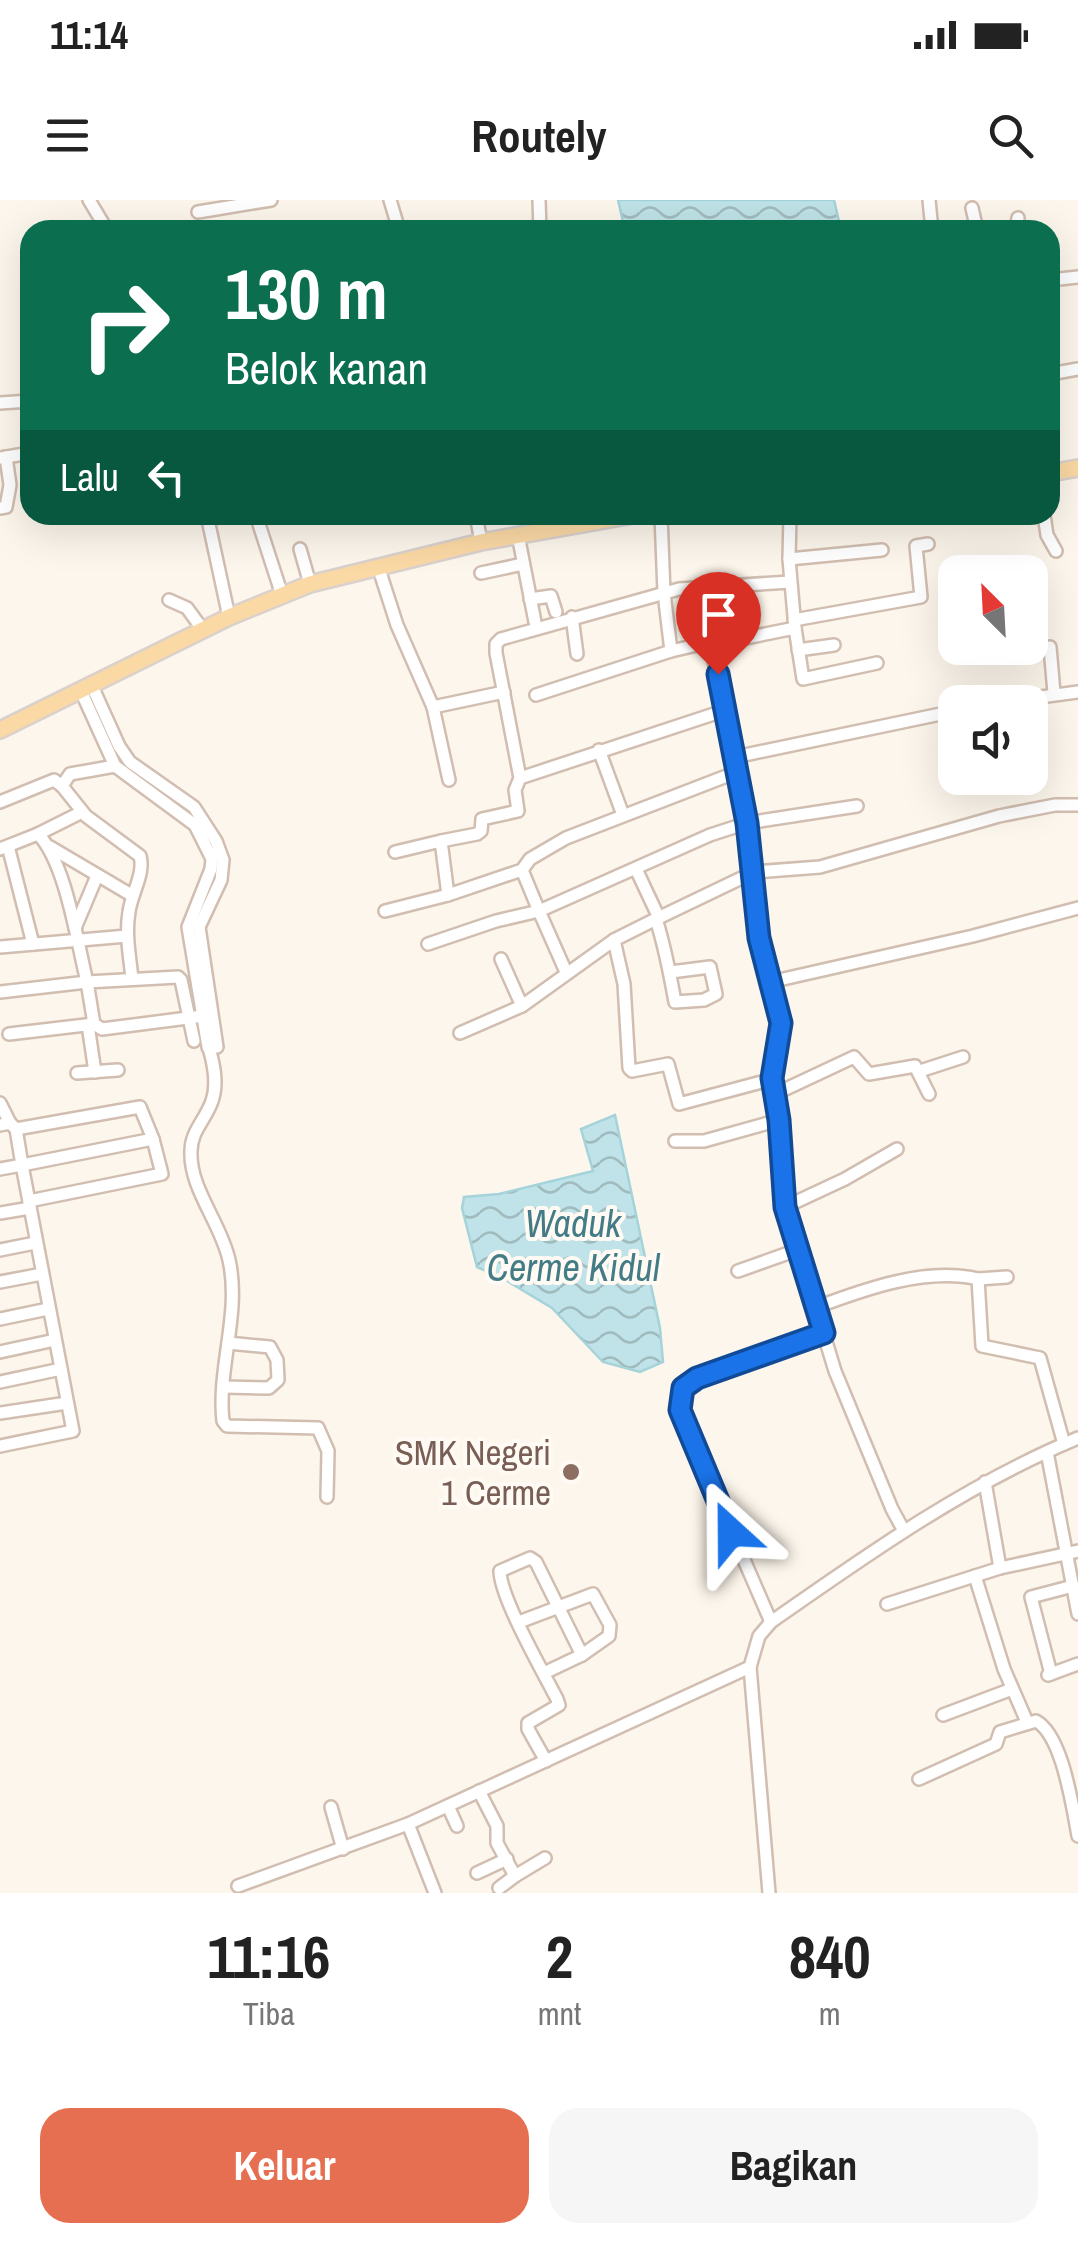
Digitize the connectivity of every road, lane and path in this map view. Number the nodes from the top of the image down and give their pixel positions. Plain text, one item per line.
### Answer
1 (271, 200) edge
2 (972, 208) dead end
3 (198, 212) dead end
4 (975, 220) edge
5 (2, 457) edge
6 (0, 508) edge
7 (208, 525) edge
8 (259, 525) edge
9 (478, 525) edge
10 (558, 525) edge
11 (661, 525) edge
12 (790, 525) edge
13 (1046, 525) edge
14 (518, 536) junction
15 (481, 542) junction
16 (928, 544) dead end
17 (300, 549) dead end
18 (882, 550) dead end
19 (1056, 552) dead end
20 (789, 559) junction
21 (523, 564) junction
22 (378, 566) junction
23 (481, 573) dead end
24 (790, 582) junction
25 (310, 584) junction
26 (664, 593) junction
27 (282, 595) junction
28 (530, 599) junction
29 (169, 600) dead end
30 (556, 612) dead end
31 (229, 617) junction
32 (572, 617) junction
33 (535, 622) dead end
34 (795, 624) junction
35 (204, 630) junction
36 (711, 645) junction
37 (834, 645) dead end
38 (1050, 647) dead end
39 (798, 650) junction
40 (671, 651) junction
41 (577, 654) dead end
42 (877, 663) dead end
43 (86, 688) junction
44 (504, 692) junction
45 (1078, 692) edge
46 (1054, 693) junction
47 (1048, 694) edge
48 (536, 695) dead end
49 (433, 707) junction
50 (726, 710) junction
51 (938, 715) edge
52 (0, 730) edge
53 (599, 750) junction
54 (735, 757) junction
55 (115, 766) junction
56 (737, 772) junction
57 (520, 778) junction
58 (449, 780) dead end
59 (62, 786) junction
60 (158, 788) junction
61 (0, 802) edge
62 (1078, 805) edge
63 (858, 806) dead end
64 (82, 812) junction
65 (623, 815) junction
66 (747, 823) junction
67 (38, 834) junction
68 (440, 841) junction
69 (50, 846) junction
70 (4, 848) edge
71 (395, 852) dead end
72 (636, 868) junction
73 (522, 870) junction
74 (754, 872) junction
75 (97, 876) junction
76 (448, 895) junction
77 (133, 896) junction
78 (1078, 908) edge
79 (385, 911) dead end
80 (539, 912) junction
81 (657, 919) junction
82 (75, 934) junction
83 (127, 936) junction
84 (614, 940) junction
85 (33, 944) junction
86 (428, 944) dead end
87 (0, 947) edge
88 (501, 959) dead end
89 (566, 972) junction
90 (671, 972) junction
91 (132, 980) junction
92 (86, 982) junction
93 (770, 982) junction
94 (0, 992) edge
95 (522, 1006) junction
96 (209, 1015) junction
97 (189, 1016) junction
98 (91, 1025) junction
99 (9, 1034) dead end
100 (460, 1034) dead end
101 (194, 1040) dead end
102 (962, 1056) dead end
103 (118, 1070) dead end
104 (920, 1071) junction
105 (95, 1072) junction
106 (78, 1073) dead end
107 (772, 1078) junction
108 (775, 1094) junction
109 (928, 1094) dead end
110 (0, 1103) edge
111 (779, 1120) junction
112 (8, 1126) edge
113 (154, 1139) junction
114 (675, 1142) dead end
115 (896, 1149) dead end
116 (22, 1164) junction
117 (0, 1169) edge
118 (176, 1171) dead end
119 (162, 1174) junction
120 (29, 1205) junction
121 (785, 1207) junction
122 (0, 1213) edge
123 (35, 1243) junction
124 (0, 1250) edge
125 (796, 1250) junction
126 (738, 1271) dead end
127 (42, 1274) junction
128 (1007, 1277) dead end
129 (978, 1279) junction
130 (0, 1282) edge
131 (817, 1308) junction
132 (48, 1309) junction
133 (0, 1318) edge
134 (824, 1333) junction
135 (55, 1340) junction
136 (228, 1343) junction
137 (0, 1352) edge
138 (60, 1370) junction
139 (0, 1382) edge
140 (224, 1387) junction
141 (67, 1403) junction
142 (0, 1413) edge
143 (1078, 1438) edge
144 (1064, 1444) junction
145 (0, 1446) edge
146 (1047, 1452) junction
147 (985, 1482) junction
148 (328, 1497) dead end
149 (904, 1531) junction
150 (1073, 1552) edge
151 (1000, 1568) junction
152 (975, 1576) junction
153 (1074, 1586) junction
154 (887, 1604) dead end
155 (556, 1607) junction
156 (1078, 1614) edge
157 (519, 1622) junction
158 (770, 1622) junction
159 (582, 1655) junction
160 (1078, 1664) edge
161 (750, 1667) junction
162 (544, 1674) junction
163 (1012, 1689) junction
164 (944, 1715) dead end
165 (1027, 1722) junction
166 (546, 1761) junction
167 (919, 1779) dead end
168 (480, 1792) junction
169 (448, 1806) junction
170 (331, 1807) dead end
171 (1076, 1818) edge
172 (408, 1824) junction
173 (457, 1826) dead end
174 (1078, 1836) edge
175 (343, 1850) junction
176 (545, 1858) dead end
177 (506, 1859) junction
178 (476, 1873) dead end
179 (515, 1876) junction
180 (238, 1886) dead end
181 (499, 1888) dead end
182 (434, 1893) edge
183 (770, 1893) edge

1 - 3 street
2 - 4 street
5 - 6 street
7 - 31 street
8 - 27 street
9 - 15 street
10 - 14 main road
11 - 26 street
12 - 20 street
13 - 19 street
14 - 15 main road
14 - 21 street
15 - 22 main road
16 - 34 street
17 - 25 street
18 - 20 street
20 - 24 street
21 - 23 street
21 - 28 street
22 - 25 main road
22 - 49 street
24 - 26 street
24 - 34 street
25 - 27 main road
26 - 32 street
26 - 40 street
27 - 31 main road
28 - 30 street
28 - 33 street
29 - 35 street
31 - 35 main road
32 - 41 street
32 - 44 street
34 - 36 street
34 - 39 street
35 - 43 main road
36 - 40 street
36 - 50 street
37 - 39 street
38 - 46 street
39 - 42 street
40 - 48 street
43 - 52 main road
43 - 55 street
43 - 60 street
44 - 49 street
44 - 57 street
45 - 46 street
46 - 47 street
49 - 58 street
50 - 53 street
50 - 54 street
51 - 54 street
53 - 57 street
53 - 65 street
54 - 56 street
55 - 59 street
55 - 60 street
56 - 65 street
56 - 66 street
57 - 68 street
59 - 61 street
59 - 64 street
60 - 96 street
62 - 74 street
63 - 66 street
64 - 67 street
64 - 77 street
65 - 73 street
66 - 72 street
66 - 74 street
67 - 69 street
67 - 70 street
68 - 71 street
68 - 76 street
69 - 75 street
69 - 82 street
70 - 85 street
72 - 80 street
72 - 81 street
73 - 76 street
73 - 80 street
74 - 81 street
74 - 93 street
75 - 77 street
75 - 82 street
76 - 79 street
77 - 83 street
78 - 93 street
80 - 86 street
80 - 89 street
81 - 84 street
81 - 90 street
82 - 83 street
82 - 85 street
82 - 92 street
83 - 91 street
84 - 89 street
84 - 107 street
85 - 87 street
88 - 95 street
89 - 95 street
90 - 90 street
91 - 92 street
91 - 97 street
92 - 94 street
92 - 98 street
93 - 107 street
95 - 100 street
96 - 97 street
96 - 136 street
97 - 98 street
97 - 101 street
98 - 99 street
98 - 105 street
102 - 104 street
103 - 105 street
104 - 108 street
104 - 109 street
105 - 106 street
107 - 108 street
108 - 111 street
110 - 112 street
111 - 114 street
111 - 121 street
112 - 113 street
112 - 116 street
113 - 116 street
113 - 119 street
115 - 121 street
116 - 117 street
116 - 120 street
118 - 119 street
119 - 120 street
120 - 122 street
120 - 123 street
121 - 125 street
123 - 124 street
123 - 127 street
125 - 126 street
125 - 131 street
127 - 130 street
127 - 132 street
128 - 129 street
129 - 131 street
129 - 144 street
131 - 134 street
132 - 133 street
132 - 135 street
134 - 149 street
134 - 158 street
135 - 137 street
135 - 138 street
136 - 140 street
136 - 140 street
138 - 139 street
138 - 141 street
140 - 148 street
141 - 142 street
141 - 145 street
143 - 144 street
144 - 146 street
146 - 147 street
146 - 150 street
147 - 149 street
147 - 151 street
149 - 158 street
150 - 151 street
150 - 153 street
151 - 152 street
152 - 154 street
152 - 163 street
153 - 156 street
153 - 160 street
155 - 157 street
155 - 157 street
155 - 159 street
155 - 159 street
157 - 162 street
158 - 161 street
159 - 162 street
161 - 166 street
161 - 183 street
162 - 166 street
163 - 164 street
163 - 165 street
165 - 167 street
165 - 171 street
166 - 168 street
168 - 169 street
168 - 177 street
169 - 172 street
169 - 173 street
170 - 175 street
171 - 174 street
172 - 175 street
172 - 182 street
175 - 180 street
176 - 179 street
177 - 178 street
177 - 179 street
179 - 181 street

